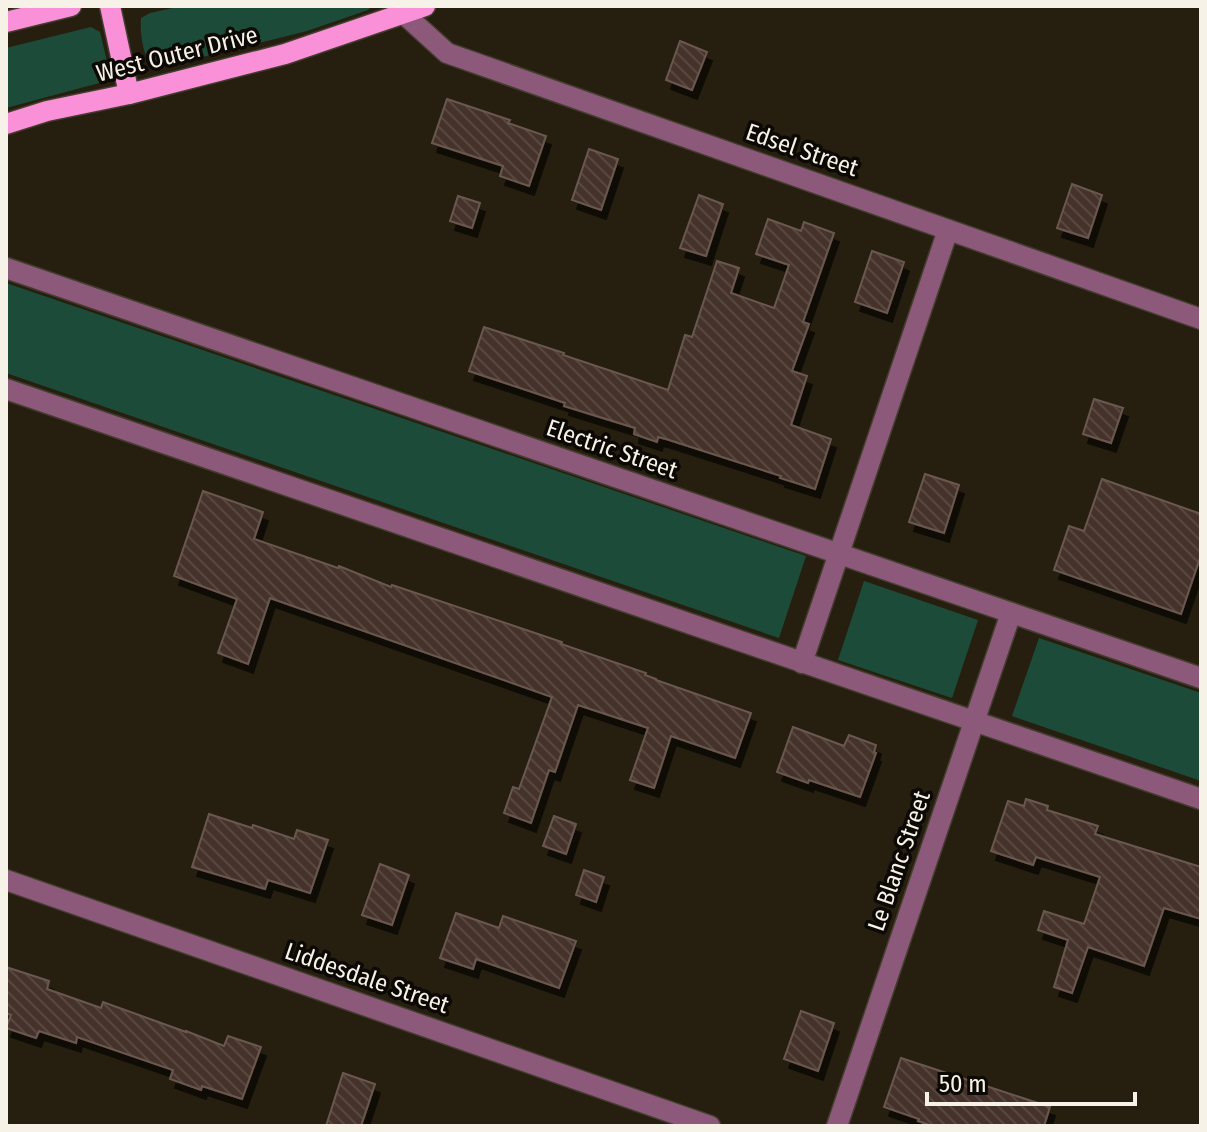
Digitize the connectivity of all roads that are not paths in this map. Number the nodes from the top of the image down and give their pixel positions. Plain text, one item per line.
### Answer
1 (71, 6) edge
2 (110, 6) edge
3 (425, 6) edge
4 (403, 10) edge
5 (6, 22) edge
6 (129, 94) junction
7 (6, 124) edge
8 (948, 230) junction
9 (6, 268) edge
10 (1201, 319) edge
11 (6, 389) edge
12 (839, 554) junction
13 (1011, 613) junction
14 (802, 663) junction
15 (1201, 678) edge
16 (974, 721) junction
17 (1201, 799) edge
18 (6, 880) edge
19 (710, 1126) edge
20 (837, 1126) edge

1 - 5 main road
2 - 6 main road
3 - 4 main road, West Outer Drive
4 - 6 main road, West Outer Drive
4 - 8 street, Edsel Street
6 - 7 main road, West Outer Drive
8 - 10 street, Edsel Street
8 - 12 street
9 - 12 street, Electric Street
11 - 14 street
12 - 13 street, Electric Street
12 - 14 street
13 - 15 street, Electric Street
13 - 16 street, Le Blanc Street
14 - 16 street
16 - 17 street
16 - 20 street, Le Blanc Street
18 - 19 street, Liddesdale Street

